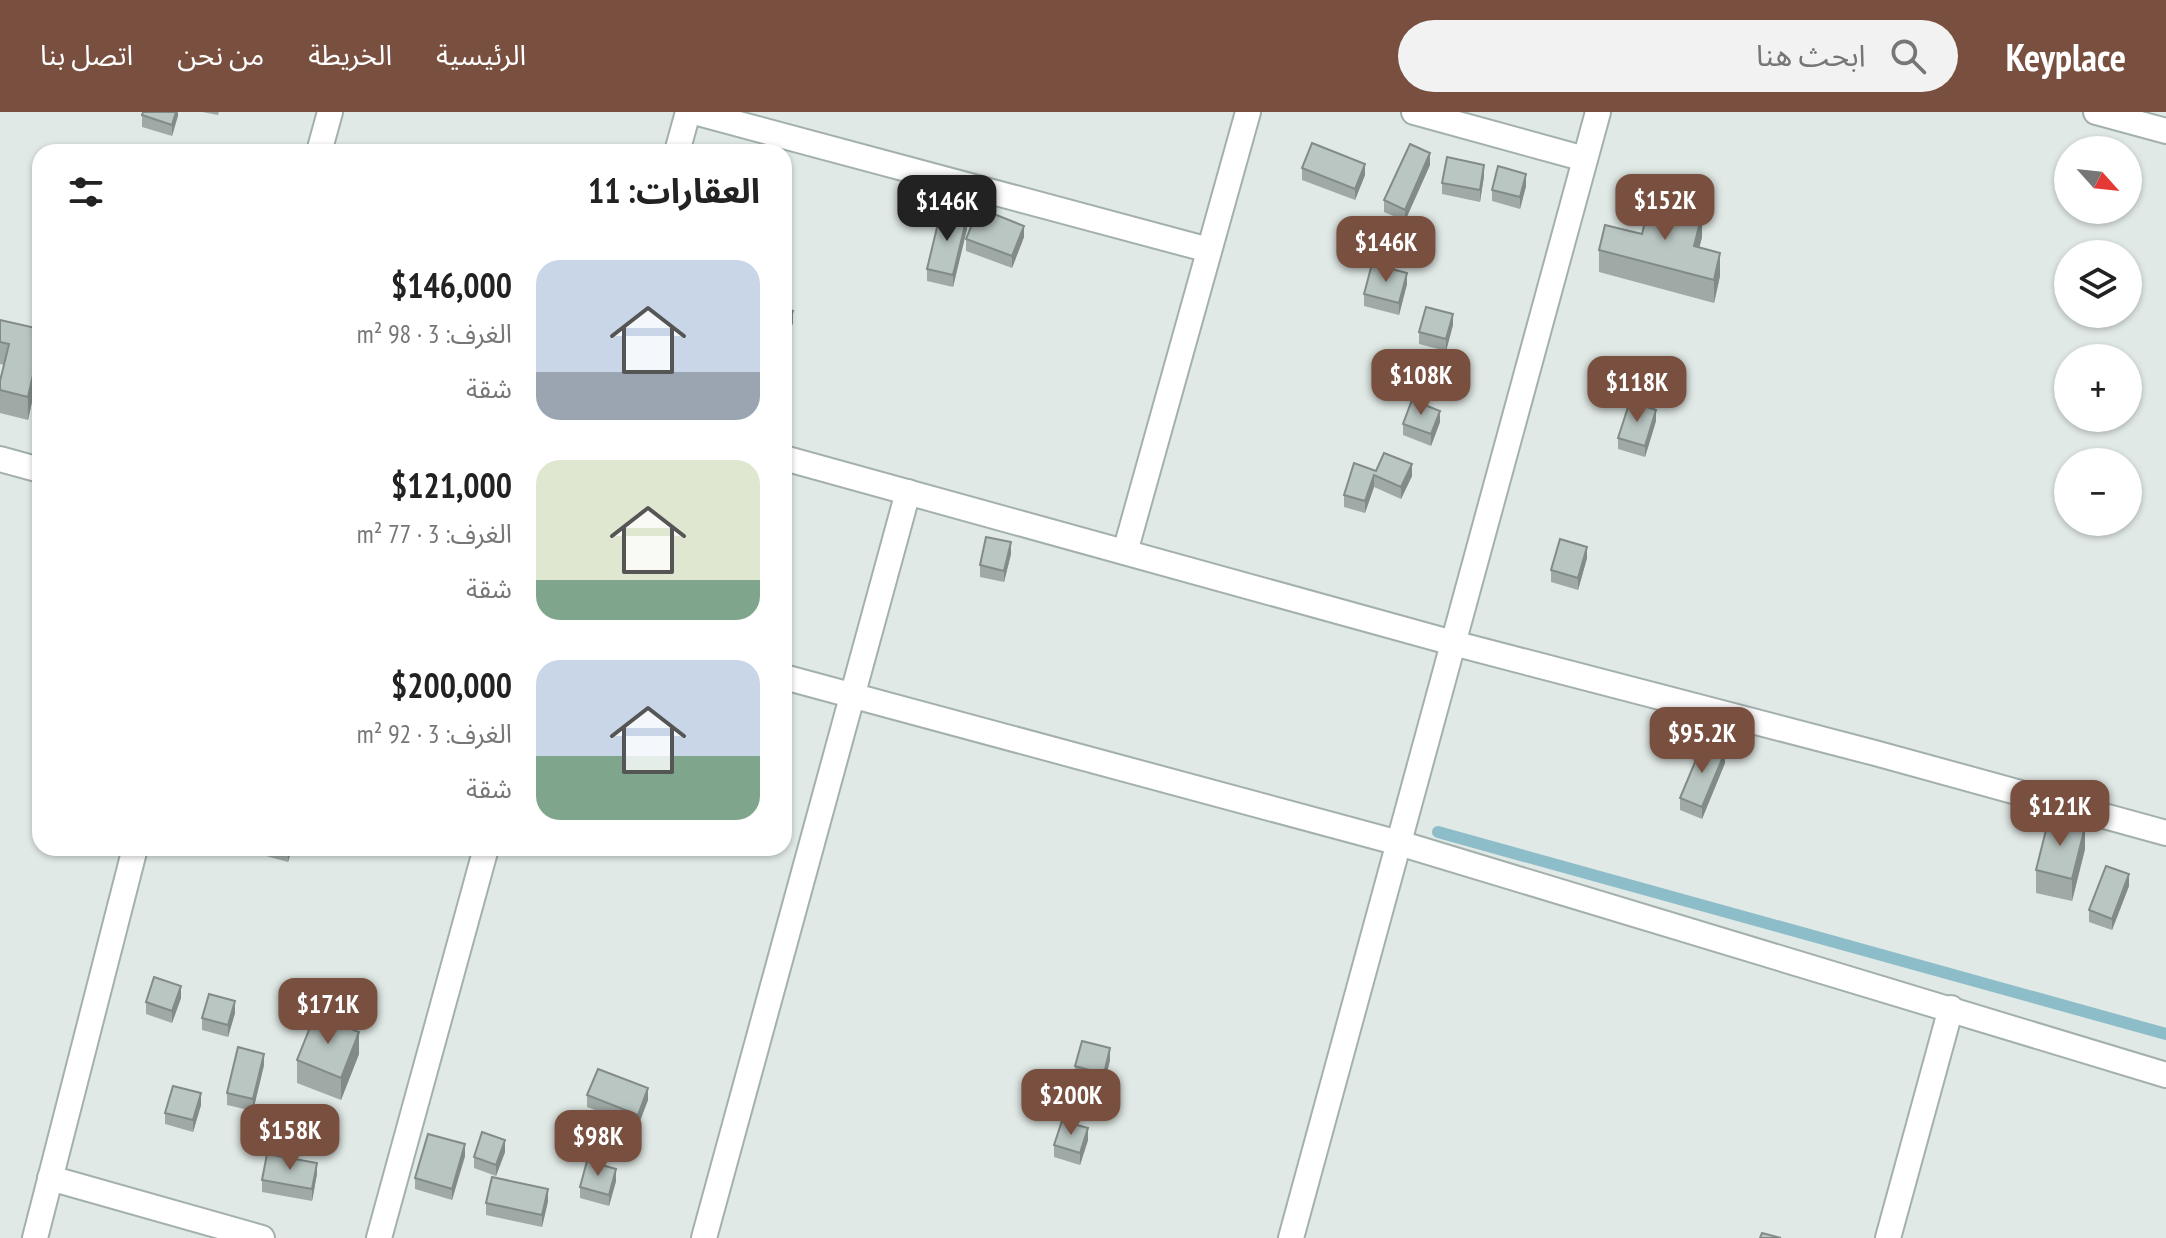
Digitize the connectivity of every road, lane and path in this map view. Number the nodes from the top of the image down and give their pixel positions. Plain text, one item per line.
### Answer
1 (330, 112) edge
2 (688, 112) edge
3 (694, 112) edge
4 (1248, 112) edge
5 (1414, 112) edge
6 (1598, 112) edge
7 (2096, 112) edge
8 (2166, 131) edge
9 (321, 144) edge
10 (679, 144) edge
11 (1585, 159) junction
12 (1209, 250) junction
13 (0, 459) edge
14 (792, 460) edge
15 (32, 468) edge
16 (908, 492) junction
17 (1125, 552) junction
18 (1453, 643) junction
19 (792, 679) edge
20 (852, 696) junction
21 (2166, 833) edge
22 (1399, 843) junction
23 (133, 856) edge
24 (484, 856) edge
25 (1951, 1008) junction
26 (2166, 1075) edge
27 (50, 1178) junction
28 (35, 1238) edge
29 (262, 1238) edge
30 (379, 1238) edge
31 (704, 1238) edge
32 (1291, 1238) edge
33 (1888, 1238) edge

1 - 9 street
2 - 10 street
3 - 12 street
4 - 12 street
5 - 11 street
6 - 11 street
7 - 8 street
11 - 18 street
12 - 17 street
13 - 15 street
14 - 16 street
16 - 17 street
16 - 20 street
17 - 18 street
18 - 21 street
18 - 22 street
19 - 20 street
20 - 22 street
20 - 31 street
22 - 25 street
22 - 32 street
23 - 27 street
24 - 30 street
25 - 26 street
25 - 33 street
27 - 28 street
27 - 29 street

